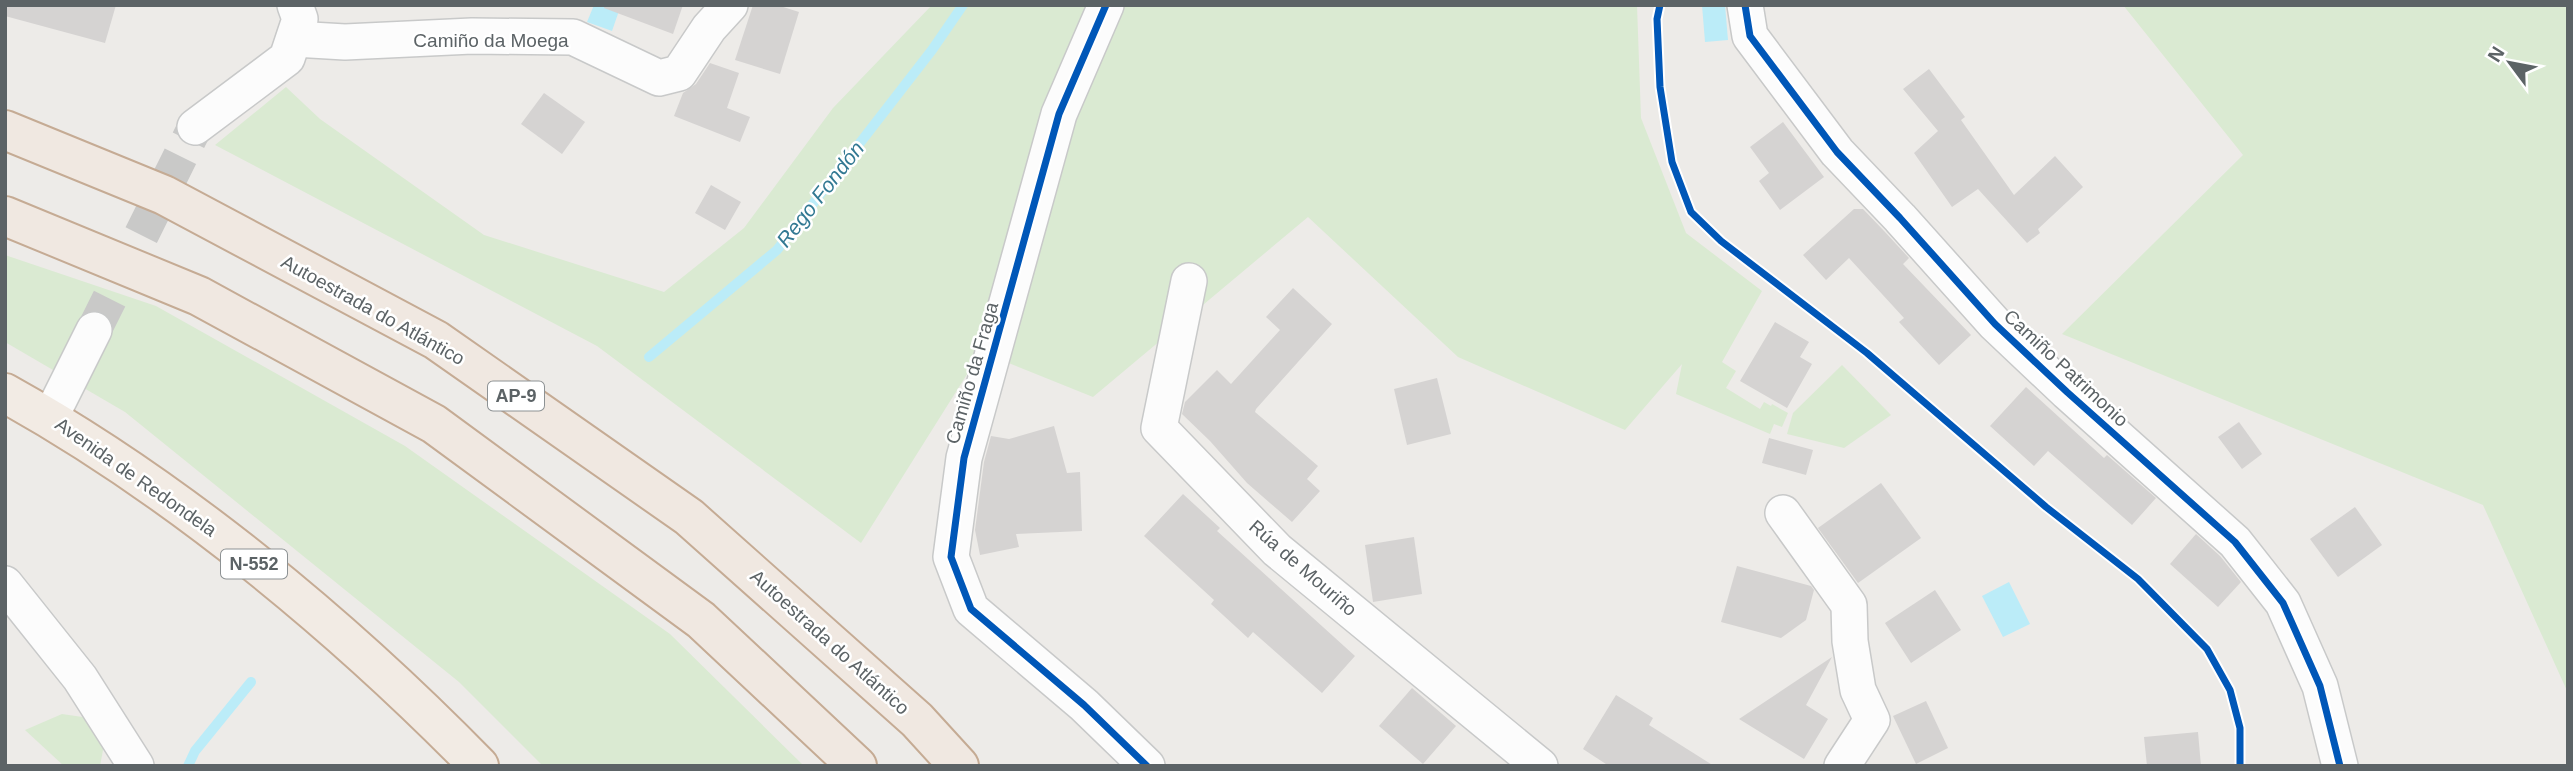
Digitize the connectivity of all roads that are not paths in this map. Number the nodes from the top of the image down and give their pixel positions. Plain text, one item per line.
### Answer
1 (730, 5) edge
2 (1106, 5) edge
3 (1745, 5) edge
4 (294, 22) edge
5 (195, 127) tunnel mouth
6 (5, 130) edge
7 (5, 215) edge
8 (1189, 281) dead end
9 (94, 330) tunnel mouth
10 (5, 393) edge
11 (51, 418) junction
12 (1783, 513) dead end
13 (5, 583) edge
14 (136, 766) edge
15 (479, 766) edge
16 (857, 766) edge
17 (959, 766) edge
18 (1147, 766) edge
19 (1540, 766) edge
20 (1842, 766) edge
21 (2340, 766) edge

1 - 4 street, Camiño da Moega
2 - 18 street, Camiño da Fraga
3 - 21 street, Camiño Patrimonio
4 - 5 street
6 - 17 highway, Autoestrada do Atlántico / AP-9
7 - 16 highway
8 - 19 street, Rúa de Mouriño
9 - 11 street
10 - 11 highway, Avenida de Redondela / N-552
11 - 15 highway, Avenida de Redondela / N-552
12 - 20 street
13 - 14 street

